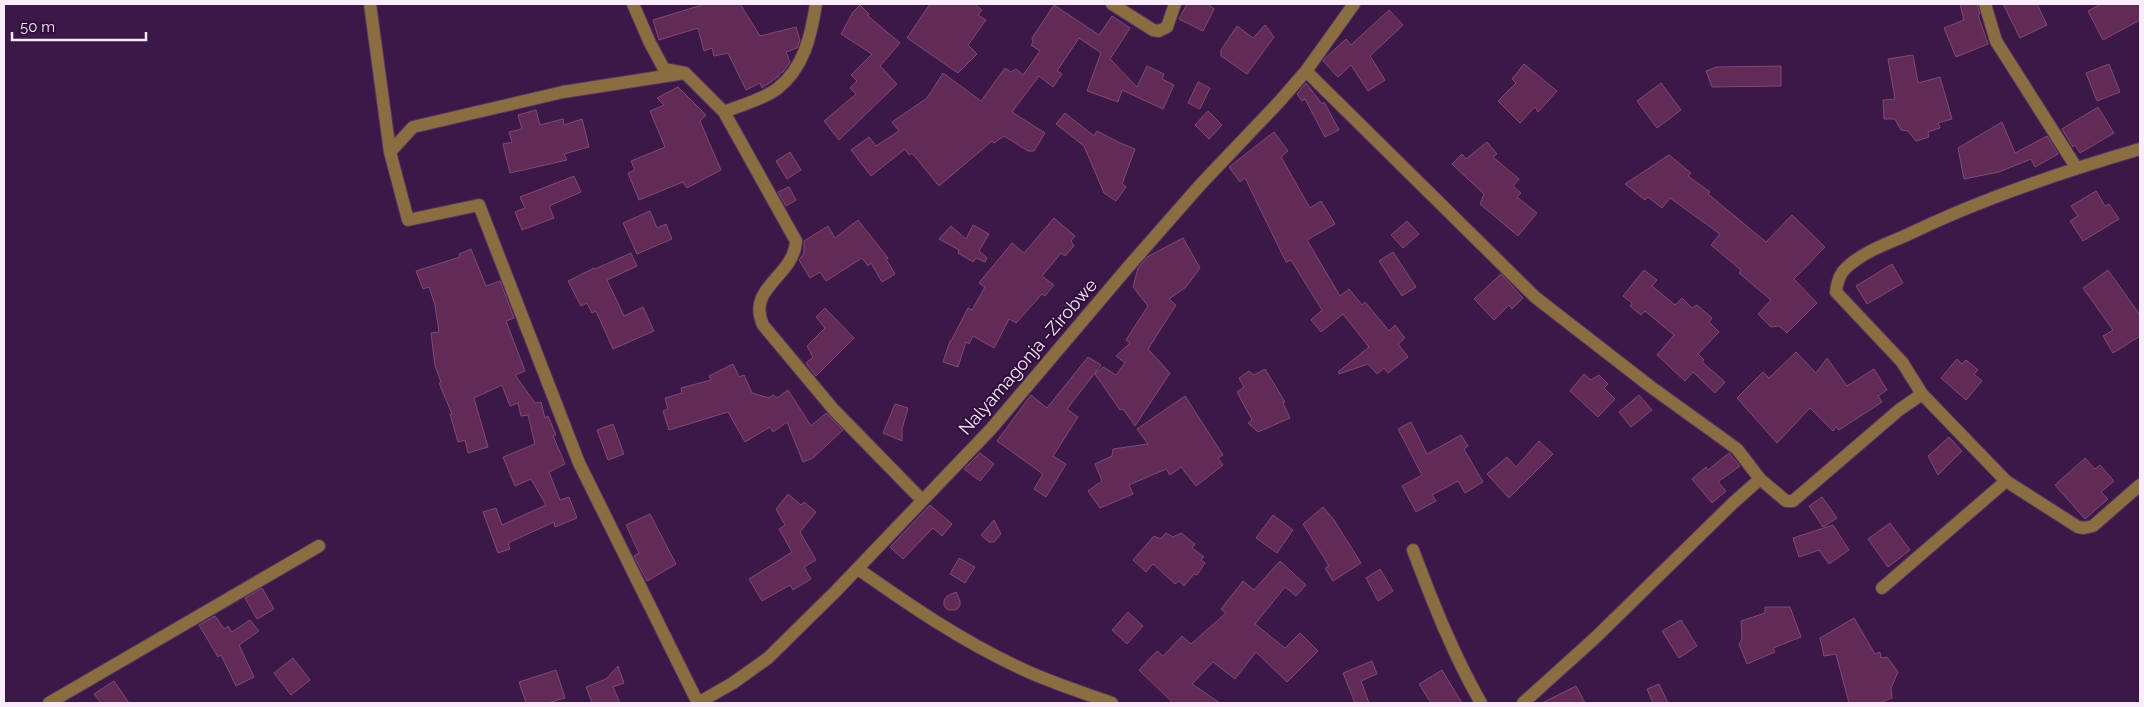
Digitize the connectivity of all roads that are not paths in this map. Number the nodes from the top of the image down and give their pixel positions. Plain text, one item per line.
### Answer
1 (370, 4) edge
2 (633, 4) edge
3 (816, 4) edge
4 (1112, 4) edge
5 (1176, 4) edge
6 (1985, 4) edge
7 (1348, 6) edge
8 (1306, 71) junction
9 (685, 73) junction
10 (724, 112) junction
11 (2140, 149) edge
12 (390, 152) junction
13 (2076, 167) junction
14 (1922, 394) junction
15 (1760, 479) junction
16 (2006, 481) junction
17 (2140, 485) edge
18 (922, 500) junction
19 (319, 546) dead end
20 (1413, 550) dead end
21 (858, 569) junction
22 (1882, 588) dead end
23 (49, 703) edge
24 (698, 703) edge
25 (1112, 703) edge
26 (1481, 703) edge
27 (1523, 703) edge

1 - 12 street
2 - 9 street
3 - 10 street
4 - 5 street
6 - 13 street
7 - 8 street, Nalyamagonja -Zirobwe
8 - 15 street
8 - 18 street, Nalyamagonja -Zirobwe
9 - 10 street
9 - 12 street
10 - 18 street
11 - 13 street
12 - 24 street
13 - 14 street
14 - 15 street
14 - 16 street
15 - 27 street
16 - 17 street
16 - 22 street
18 - 21 street, Nalyamagonja -Zirobwe
19 - 23 street
20 - 26 street
21 - 24 street, Nalyamagonja -Zirobwe
21 - 25 street

